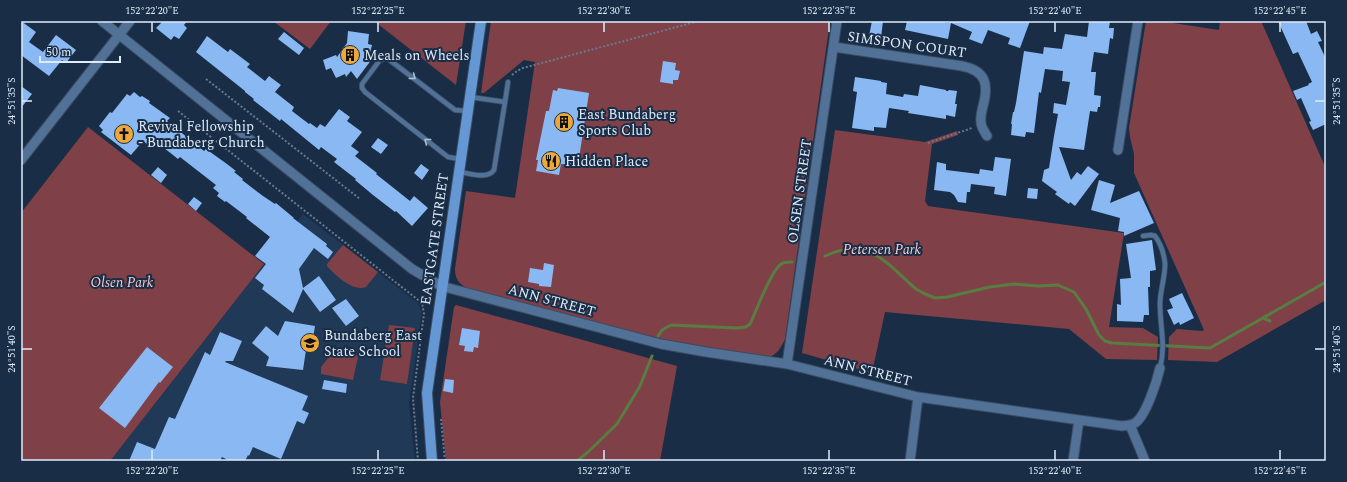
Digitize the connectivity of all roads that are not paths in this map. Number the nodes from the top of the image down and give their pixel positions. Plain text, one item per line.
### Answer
1 (102, 21) edge
2 (130, 21) edge
3 (480, 21) edge
4 (837, 21) edge
5 (1138, 21) edge
6 (119, 34) junction
7 (834, 48) junction
8 (508, 82) road end
9 (470, 97) junction
10 (505, 102) junction
11 (468, 111) junction
12 (987, 136) dead end
13 (1118, 150) dead end
14 (460, 159) junction
15 (21, 160) edge
16 (458, 172) junction
17 (1143, 236) dead end
18 (442, 286) junction
19 (787, 364) junction
20 (1160, 368) joint
21 (918, 397) junction
22 (1079, 420) junction
23 (1130, 425) junction
24 (432, 461) edge
25 (910, 461) edge
26 (1073, 461) edge
27 (1145, 461) edge

1 - 6 street, ANN STREET
2 - 6 street
3 - 9 street, EASTGATE STREET
4 - 7 street, OLSEN STREET
5 - 13 street
6 - 15 street
6 - 18 street, ANN STREET
7 - 12 street, SIMSPON COURT
7 - 19 street, OLSEN STREET
8 - 10 lane
9 - 10 lane
9 - 11 street, EASTGATE STREET
10 - 16 lane
11 - 14 street, EASTGATE STREET
14 -> 11 lane
14 - 16 street, EASTGATE STREET
16 - 18 street, EASTGATE STREET
17 - 20 lane
18 - 19 street, ANN STREET
18 - 24 street, EASTGATE STREET
19 - 21 street, ANN STREET
20 - 23 street
21 - 22 street, ANN STREET
21 - 25 street
22 - 23 street, ANN STREET
22 - 26 street
23 - 27 street

